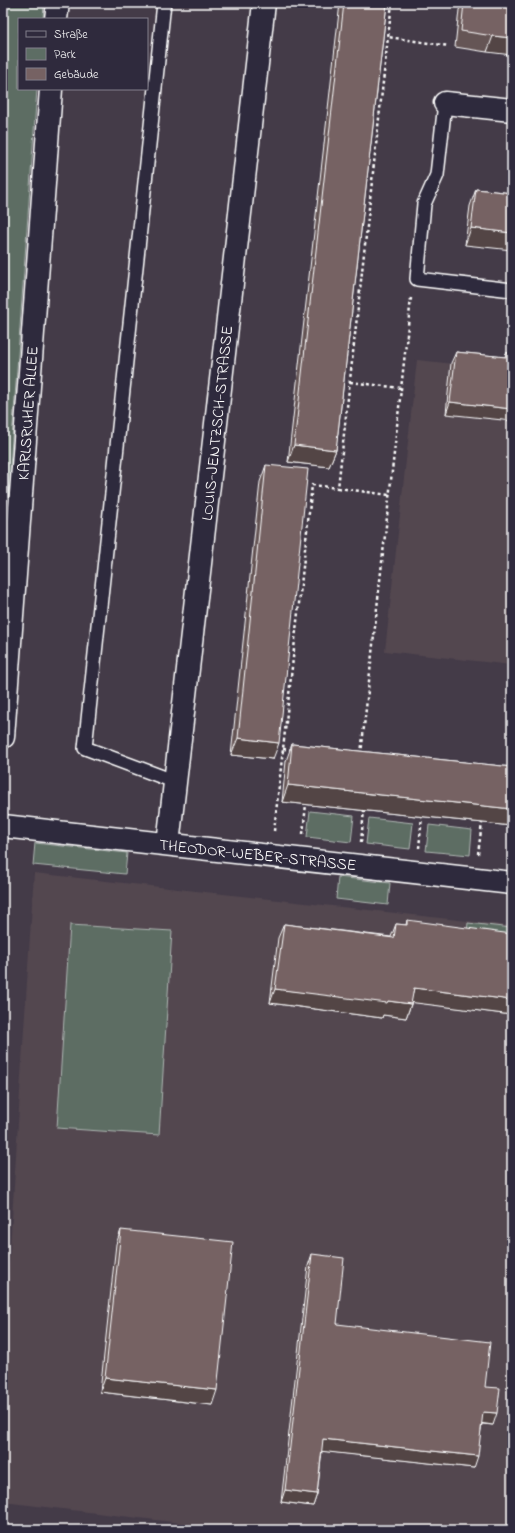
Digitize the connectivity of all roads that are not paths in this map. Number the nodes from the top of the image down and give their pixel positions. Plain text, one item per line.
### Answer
1 (58, 3) edge
2 (164, 3) edge
3 (264, 3) edge
4 (56, 18) edge
5 (51, 90) edge
6 (445, 103) joint
7 (512, 110) edge
8 (512, 290) edge
9 (3, 737) edge
10 (176, 782) junction
11 (3, 826) edge
12 (168, 844) junction
13 (512, 883) edge

1 - 4 street
2 - 10 lane
3 - 10 street, LOUIS-JENTZSCH-STRASSE
5 - 9 street, KARLSRUHER ALLEE
6 - 7 street
6 - 8 lane
10 - 12 street, LOUIS-JENTZSCH-STRASSE
11 - 12 street, THEODOR-WEBER-STRASSE
12 - 13 street, THEODOR-WEBER-STRASSE

